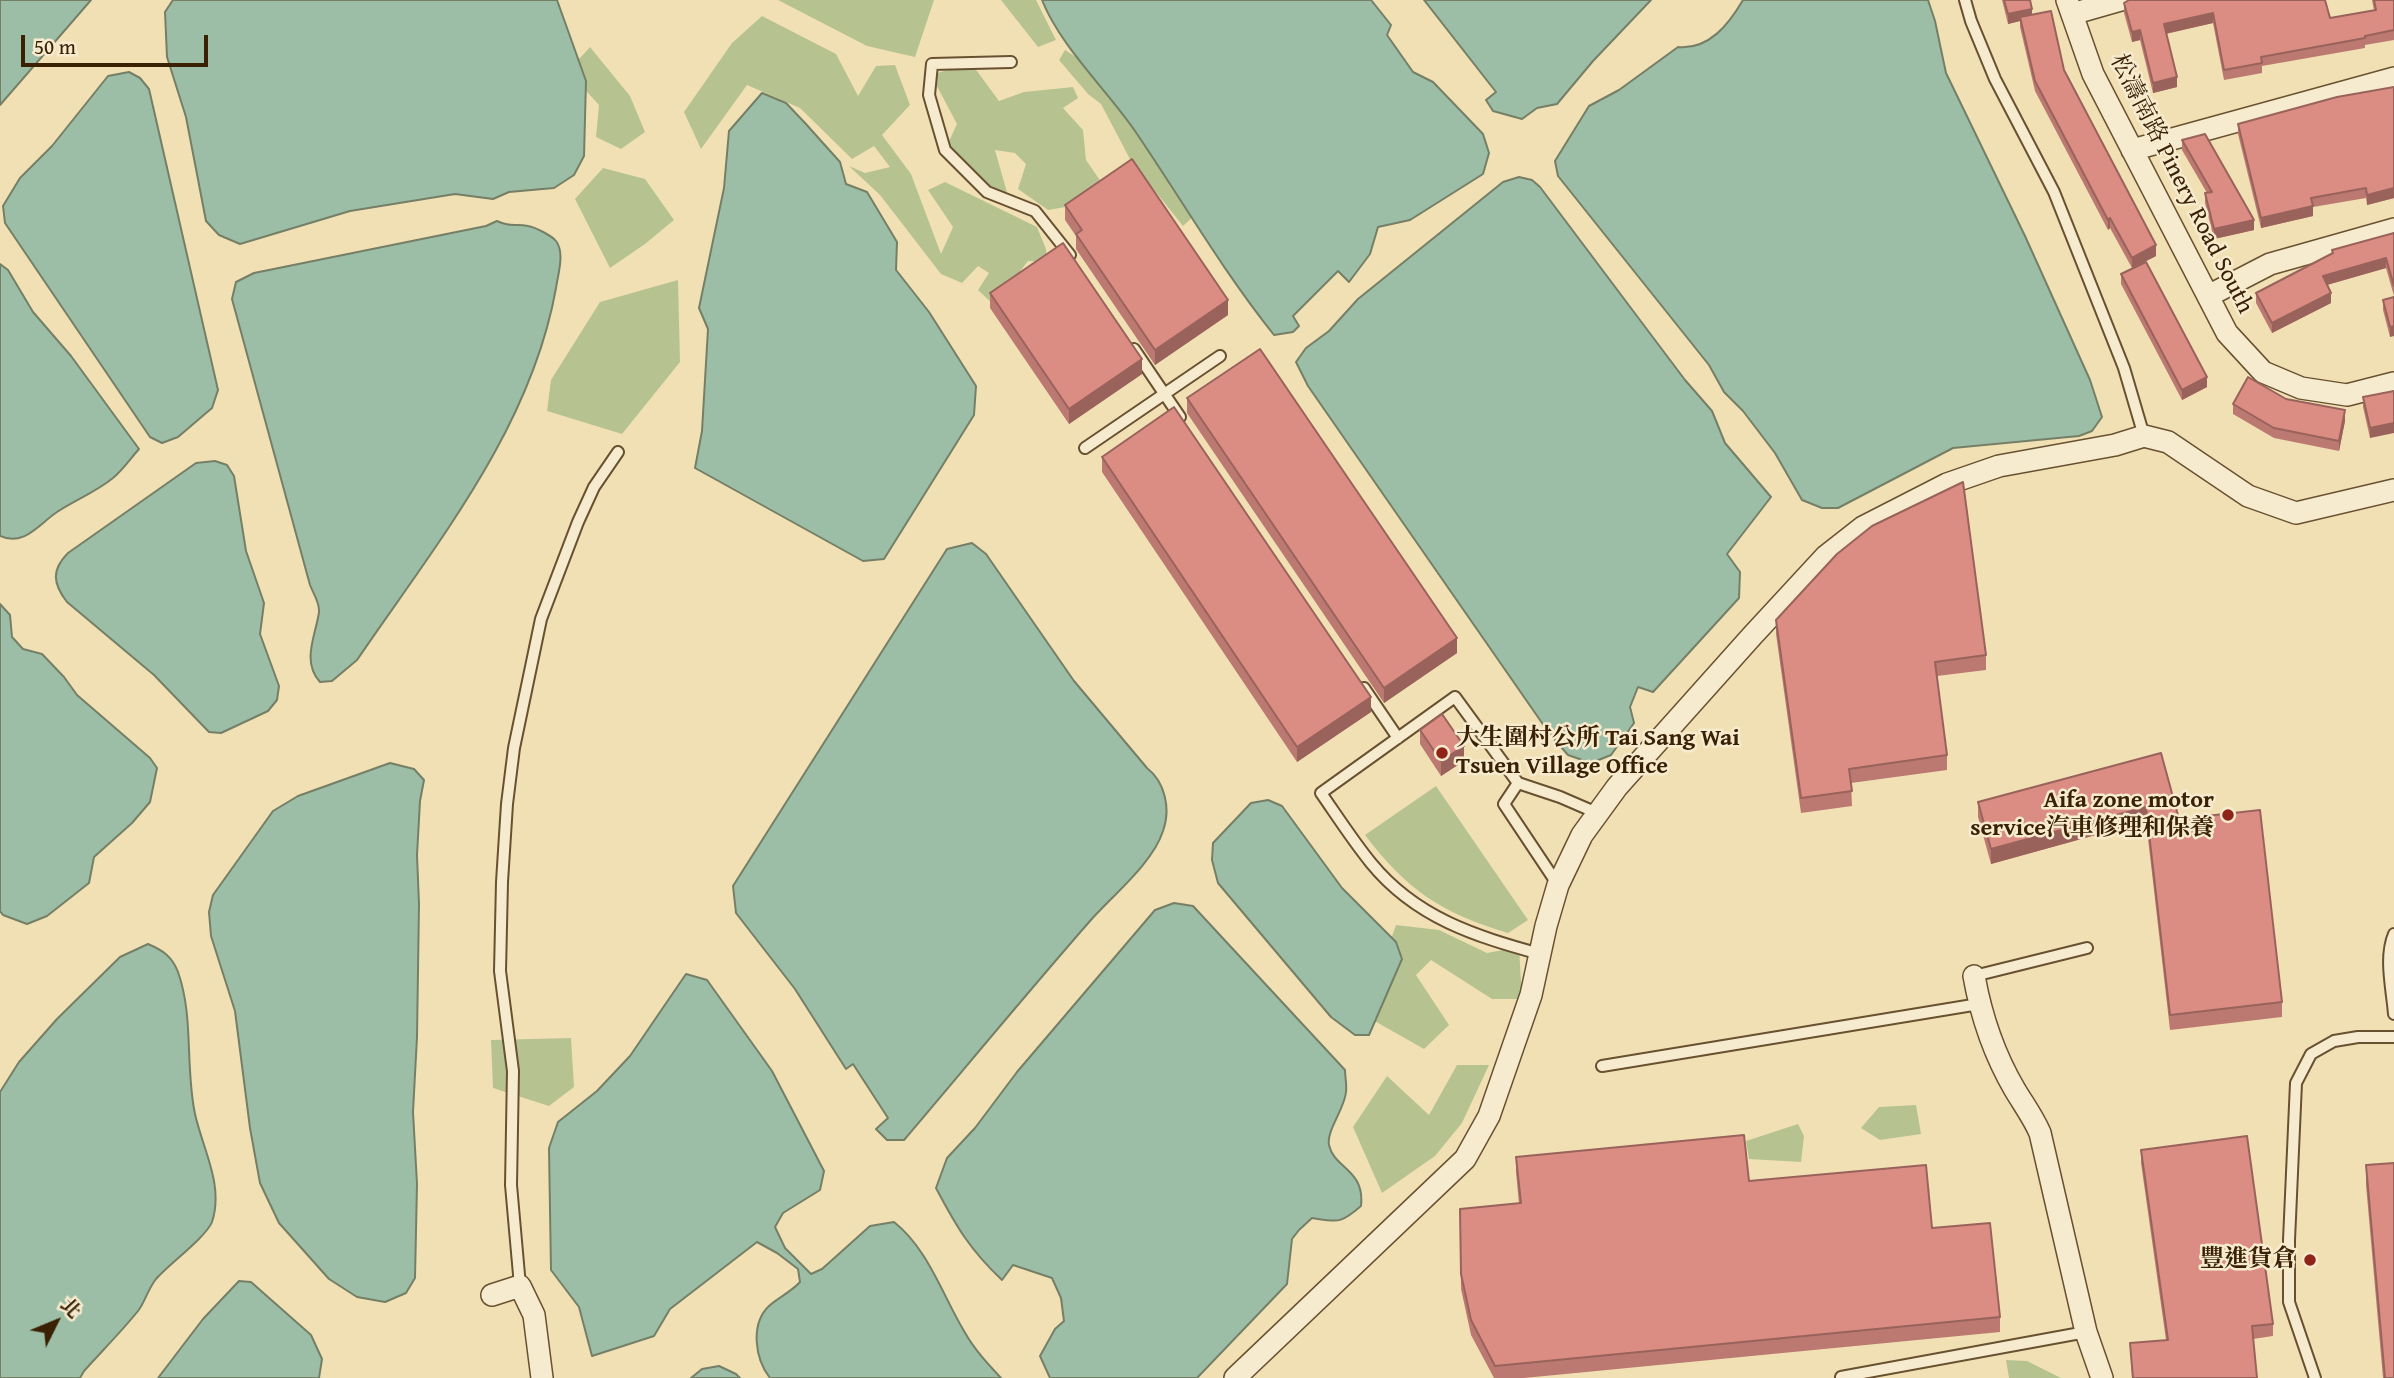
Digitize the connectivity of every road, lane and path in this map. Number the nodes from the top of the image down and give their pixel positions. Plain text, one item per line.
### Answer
1 (1965, 0) edge
2 (2121, 0) edge
3 (2069, 7) edge
4 (1011, 62) dead end
5 (2394, 78) edge
6 (2132, 150) junction
7 (2394, 229) edge
8 (1076, 263) edge
9 (2208, 296) junction
10 (1127, 339) edge
11 (1220, 356) dead end
12 (2394, 383) edge
13 (1164, 394) junction
14 (1188, 428) edge
15 (2144, 436) junction
16 (1085, 448) dead end
17 (618, 452) dead end
18 (2394, 490) edge
19 (1359, 680) edge
20 (1398, 738) junction
21 (1518, 783) junction
22 (1597, 813) junction
23 (1558, 885) junction
24 (2394, 934) edge
25 (2087, 948) dead end
26 (1540, 954) junction
27 (1974, 976) joint
28 (1979, 1004) junction
29 (2394, 1014) edge
30 (2394, 1037) edge
31 (1602, 1066) dead end
32 (520, 1286) junction
33 (492, 1295) dead end
34 (2086, 1332) junction
35 (1841, 1377) edge
36 (542, 1378) edge
37 (1235, 1378) edge
38 (2102, 1378) edge
39 (2315, 1378) edge

1 - 15 lane
2 - 3 street
3 - 6 street, 松濤南路 Pinery Road South
4 - 8 lane
5 - 6 street
6 - 9 street, 松濤南路 Pinery Road South
7 - 9 street
9 - 12 street, 松濤南路 Pinery Road South
10 - 13 lane
11 - 13 lane
13 - 14 lane
13 - 16 lane
15 - 18 street
15 - 22 street
17 - 32 lane
19 - 20 lane
20 - 21 lane
20 - 26 lane
21 - 22 lane
21 - 23 lane
22 - 23 street
23 - 26 street
24 - 29 lane
25 - 27 lane
26 - 37 street
27 - 28 street
28 - 31 lane
28 - 34 street
30 - 39 lane
32 - 33 street
32 - 36 street
34 - 35 lane
34 - 38 street

